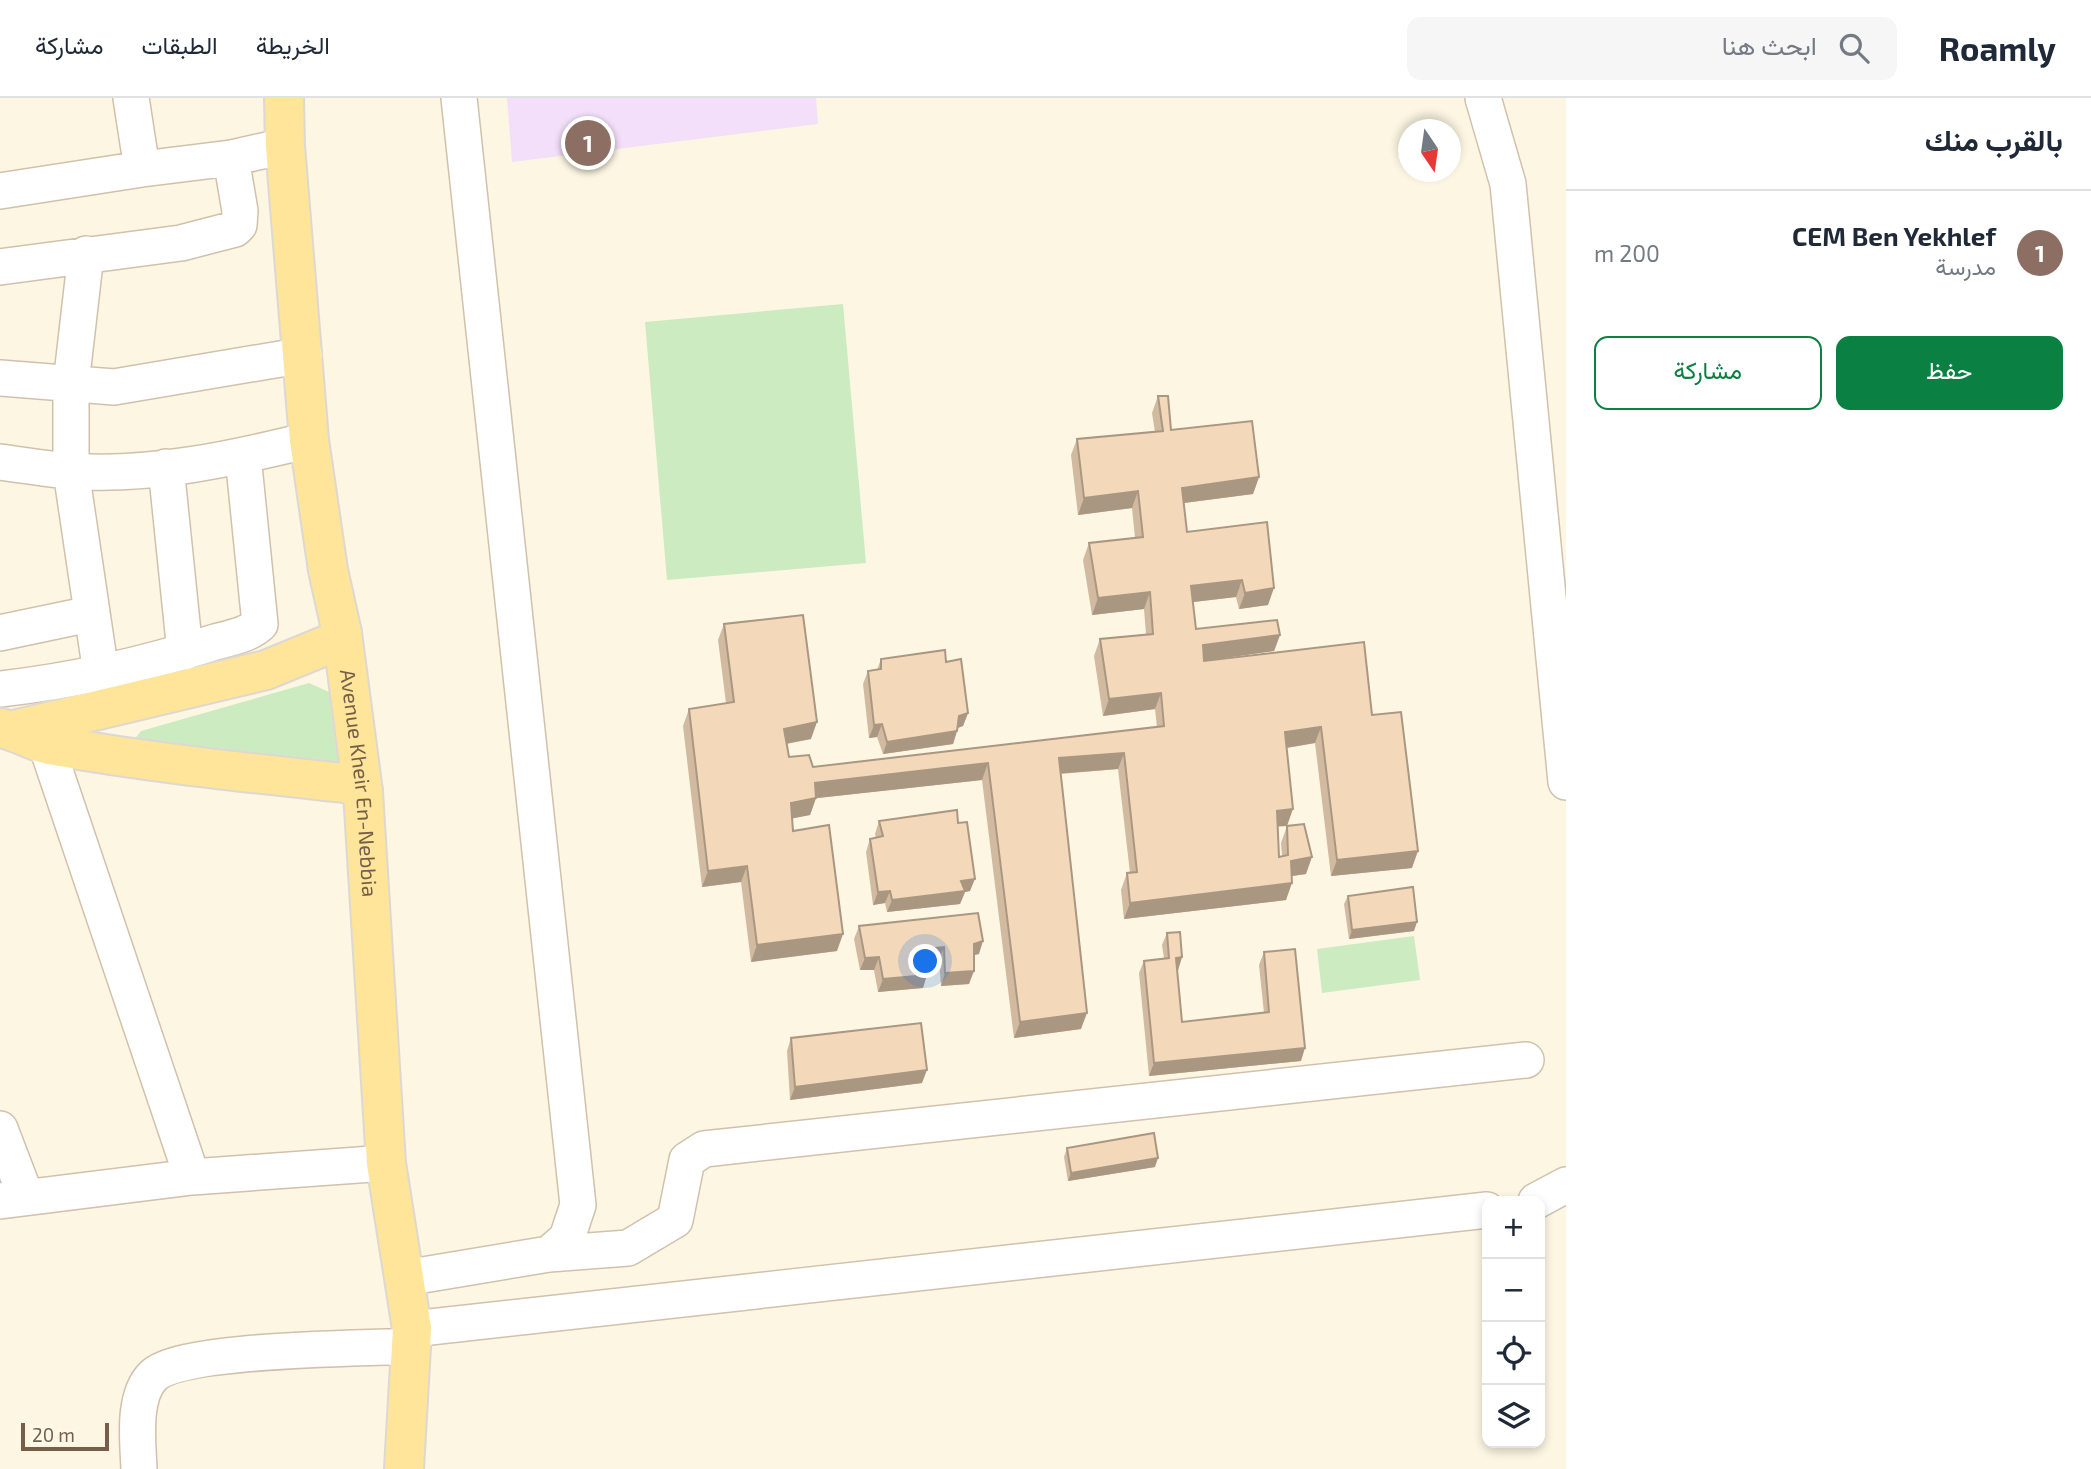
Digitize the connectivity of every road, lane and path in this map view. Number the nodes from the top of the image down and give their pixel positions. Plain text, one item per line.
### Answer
1 (131, 98) edge
2 (284, 98) edge
3 (459, 98) edge
4 (1483, 98) edge
5 (285, 146) junction
6 (231, 158) junction
7 (142, 169) junction
8 (0, 191) edge
9 (86, 254) junction
10 (0, 267) edge
11 (304, 355) junction
12 (0, 378) edge
13 (71, 384) junction
14 (309, 440) junction
15 (243, 456) junction
16 (0, 462) edge
17 (166, 467) junction
18 (71, 471) junction
19 (90, 614) junction
20 (0, 633) edge
21 (342, 633) junction
22 (185, 652) junction
23 (0, 689) edge
24 (103, 690) junction
25 (20, 734) edge
26 (1566, 782) edge
27 (363, 792) junction
28 (1526, 1060) dead end
29 (0, 1129) edge
30 (386, 1163) junction
31 (192, 1177) junction
32 (1566, 1185) edge
33 (1545, 1196) edge
34 (13, 1199) edge
35 (1482, 1211) edge
36 (549, 1254) junction
37 (405, 1278) junction
38 (411, 1338) junction
39 (139, 1469) edge
40 (404, 1469) edge

1 - 7 street
2 - 5 main road, Avenue Kheir En-Nebbia
3 - 36 street
4 - 26 street
5 - 6 street
5 - 11 main road, Avenue Kheir En-Nebbia
6 - 7 street
6 - 9 street
7 - 8 street
9 - 10 street
9 - 13 street
11 - 13 street
11 - 14 main road, Avenue Kheir En-Nebbia
12 - 13 street
13 - 18 street
14 - 15 street
14 - 21 main road, Avenue Kheir En-Nebbia
15 - 17 street
15 - 22 street
16 - 18 street
17 - 18 street
17 - 22 street
18 - 19 street
19 - 20 street
19 - 24 street
21 - 24 main road
21 - 27 main road, Avenue Kheir En-Nebbia
22 - 24 street
23 - 24 street
24 - 25 main road
25 - 27 main road
25 - 31 street
27 - 30 main road, Avenue Kheir En-Nebbia
28 - 36 street
29 - 34 street
30 - 31 street
30 - 37 main road, Avenue Kheir En-Nebbia
31 - 34 street
32 - 33 street
35 - 38 street
36 - 37 street
37 - 38 main road, Avenue Kheir En-Nebbia
38 - 39 street
38 - 40 main road, Avenue Kheir En-Nebbia

